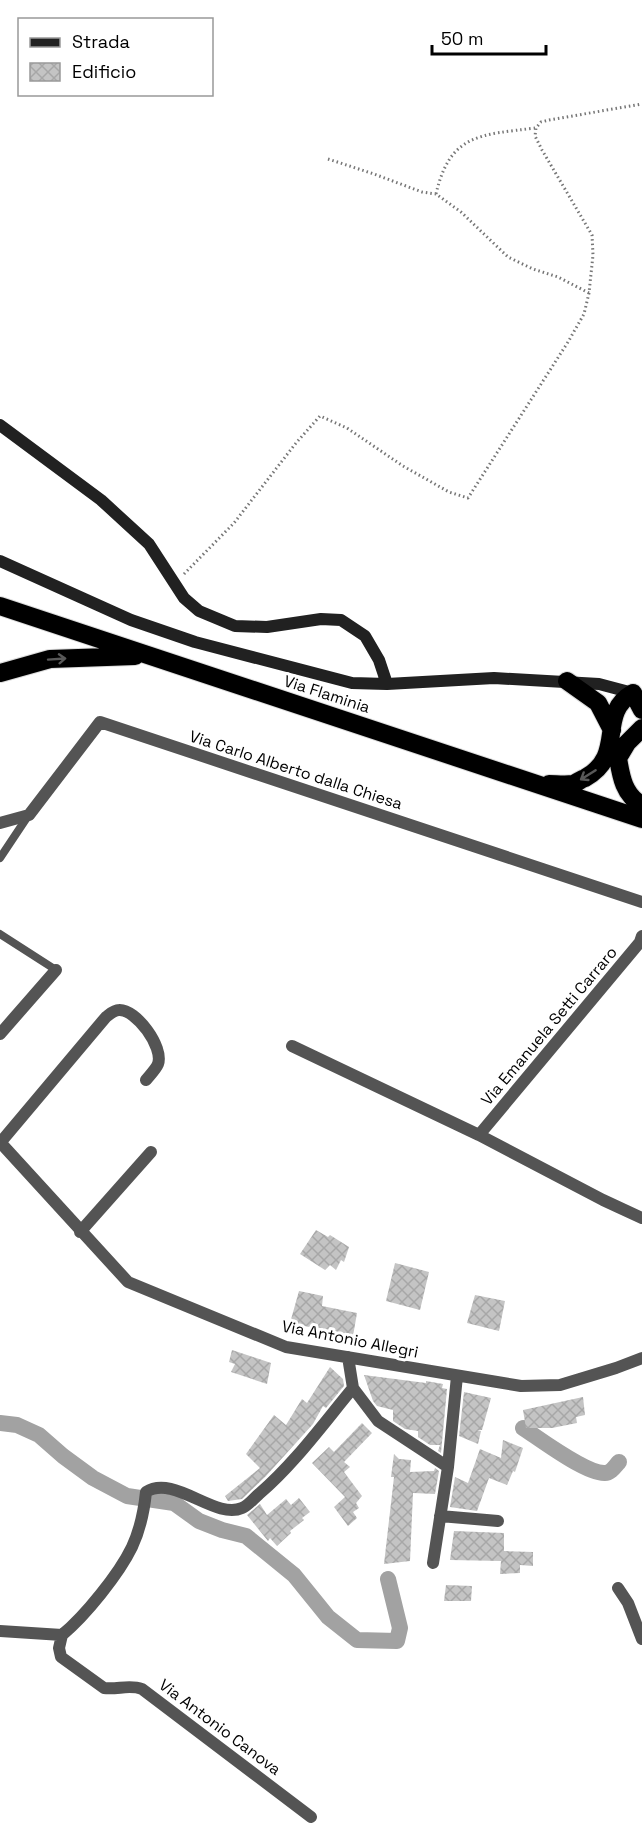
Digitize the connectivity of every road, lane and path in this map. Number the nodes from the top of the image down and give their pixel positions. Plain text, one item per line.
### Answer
1 (642, 104) edge
2 (536, 128) junction
3 (328, 159) dead end
4 (436, 194) junction
5 (589, 293) junction
6 (0, 425) edge
7 (0, 561) edge
8 (174, 584) junction
9 (0, 606) edge
10 (148, 656) junction
11 (0, 673) edge
12 (567, 681) junction
13 (387, 684) junction
14 (637, 695) edge
15 (642, 710) edge
16 (642, 728) edge
17 (612, 730) junction
18 (535, 784) junction
19 (642, 805) edge
20 (29, 815) junction
21 (642, 819) edge
22 (0, 823) edge
23 (0, 858) edge
24 (642, 903) edge
25 (0, 934) edge
26 (642, 936) edge
27 (56, 970) joint
28 (0, 1034) edge
29 (292, 1046) dead end
30 (146, 1080) dead end
31 (479, 1135) junction
32 (0, 1142) edge
33 (151, 1152) dead end
34 (642, 1218) edge
35 (80, 1232) junction
36 (348, 1357) junction
37 (642, 1358) edge
38 (457, 1376) junction
39 (353, 1388) junction
40 (448, 1467) junction
41 (440, 1516) junction
42 (498, 1521) dead end
43 (433, 1563) dead end
44 (618, 1588) dead end
45 (0, 1631) edge
46 (62, 1635) junction
47 (642, 1639) edge
48 (311, 1817) dead end

1 - 2 path
2 - 4 path
2 - 5 path
3 - 4 path
4 - 5 path
5 - 8 path
6 - 8 main road
7 - 13 main road
8 - 13 main road
9 - 10 highway, Via Flaminia
11 -> 10 highway
10 - 18 highway, Via Flaminia
12 - 13 main road
12 - 14 main road
12 - 17 highway
14 - 15 highway
14 - 17 highway
16 - 19 highway
17 -> 18 highway
18 - 21 highway, Via Flaminia
20 - 22 street
20 - 23 lane, Via Carlo Alberto dalla Chiesa
20 - 24 street, Via Carlo Alberto dalla Chiesa
25 - 27 lane
26 - 31 street, Via Emanuela Setti Carraro
27 - 28 street
29 - 31 street
30 - 32 street, Via Antonio Allegri
31 - 34 street
32 - 35 street, Via Antonio Allegri
33 - 35 street
35 - 36 street, Via Antonio Allegri
36 - 38 street, Via Antonio Allegri
36 - 39 street
37 - 38 street, Via Antonio Allegri
38 - 40 street
39 - 40 street
39 - 46 street
40 - 41 street
41 - 42 street
41 - 43 street
44 - 47 street
45 - 46 street
46 - 48 street, Via Antonio Canova

